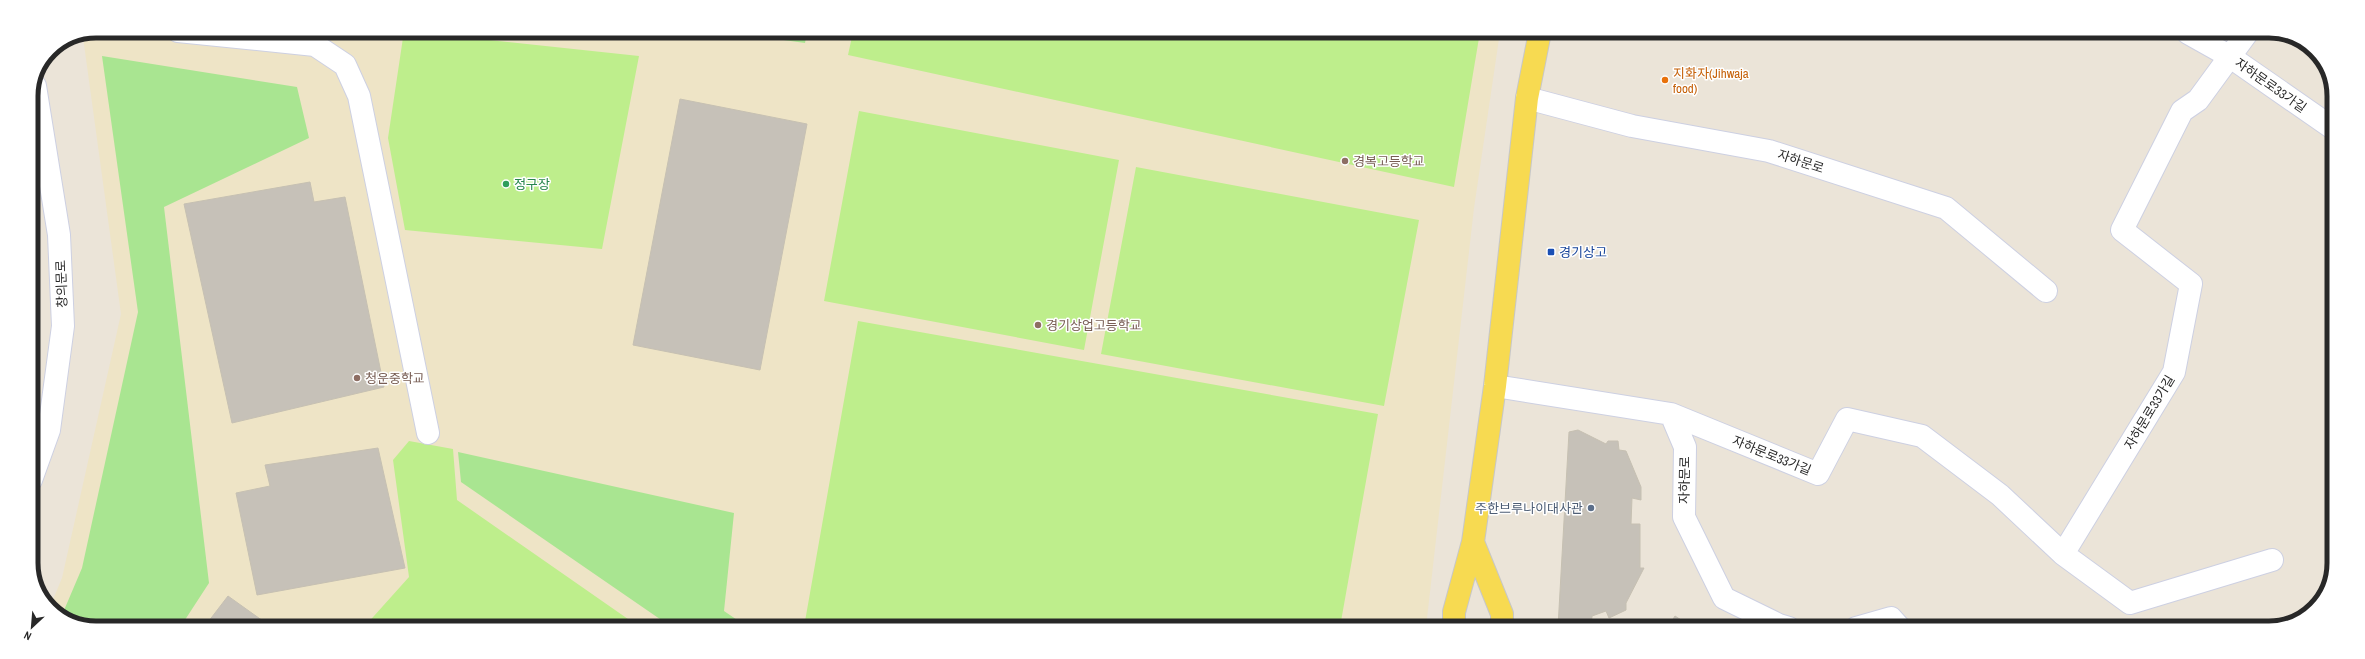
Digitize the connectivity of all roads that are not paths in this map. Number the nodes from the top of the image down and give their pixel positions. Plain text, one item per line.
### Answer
1 (246, 38) edge
2 (1539, 38) edge
3 (2197, 38) edge
4 (2243, 38) edge
5 (2229, 56) junction
6 (1527, 98) junction
7 (38, 105) edge
8 (2327, 124) edge
9 (2046, 291) dead end
10 (1495, 386) junction
11 (1671, 414) junction
12 (428, 434) dead end
13 (38, 461) edge
14 (1473, 542) junction
15 (2063, 554) junction
16 (2272, 560) dead end
17 (1454, 621) edge
18 (1502, 621) edge
19 (1771, 621) edge
20 (1880, 621) edge
21 (1894, 621) edge

1 - 12 street
2 - 6 main road
3 - 5 street
4 - 5 street, 자하문로33가길
5 - 8 street, 자하문로33가길
5 - 15 street, 자하문로33가길
6 - 9 street, 자하문로
6 - 10 main road
7 - 13 street, 창의문로
10 - 11 street
10 - 14 main road
11 - 15 street, 자하문로33가길
11 - 19 street, 자하문로
14 - 17 main road
14 - 18 main road
15 - 16 street, 자하문로33가길
20 - 21 street

